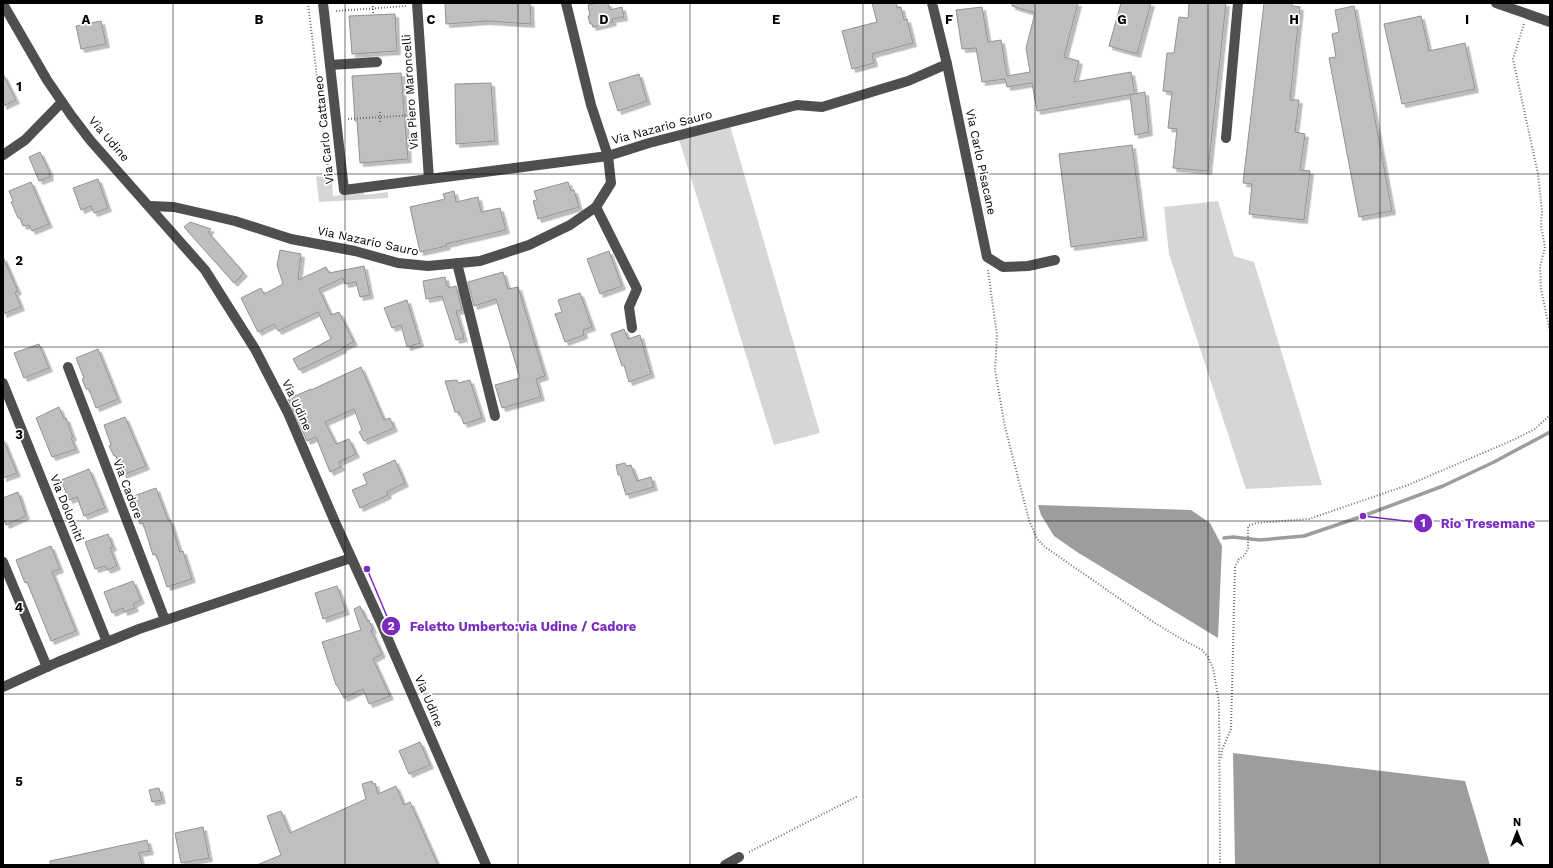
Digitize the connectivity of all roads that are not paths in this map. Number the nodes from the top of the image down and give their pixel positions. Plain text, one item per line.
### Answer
1 (323, 3) edge
2 (566, 3) edge
3 (932, 3) edge
4 (1238, 3) edge
5 (1496, 3) edge
6 (3, 4) edge
7 (417, 4) edge
8 (1550, 22) edge
9 (377, 62) dead end
10 (947, 64) junction
11 (330, 65) junction
12 (62, 102) junction
13 (1226, 138) dead end
14 (3, 155) edge
15 (608, 156) junction
16 (429, 179) junction
17 (150, 206) junction
18 (596, 207) junction
19 (1055, 260) dead end
20 (457, 263) junction
21 (632, 328) dead end
22 (68, 367) dead end
23 (3, 384) edge
24 (495, 416) dead end
25 (351, 558) junction
26 (3, 562) edge
27 (165, 620) junction
28 (107, 642) junction
29 (47, 667) junction
30 (3, 687) edge
31 (739, 857) road end
32 (486, 865) edge
33 (726, 865) edge

1 - 11 street, Via Carlo Cattaneo
2 - 15 street
3 - 10 street, Via Carlo Pisacane
4 - 13 street
5 - 8 street
6 - 12 street, Via Udine
7 - 16 street, Via Piero Maroncelli
9 - 11 street, Via Carlo Cattaneo
10 - 15 street, Via Nazario Sauro
10 - 19 street, Via Carlo Pisacane
11 - 16 street, Via Carlo Cattaneo
12 - 14 street
12 - 17 street, Via Udine
15 - 16 street
15 - 18 street, Via Nazario Sauro
17 - 20 street, Via Nazario Sauro
17 - 25 street, Via Udine
18 - 20 street, Via Nazario Sauro
18 - 21 street
20 - 24 street
22 - 27 street, Via Cadore
23 - 28 street, Via Dolomiti
25 - 27 street
25 - 32 street, Via Udine
26 - 29 street
27 - 28 street
28 - 29 street
29 - 30 street
31 - 33 street

